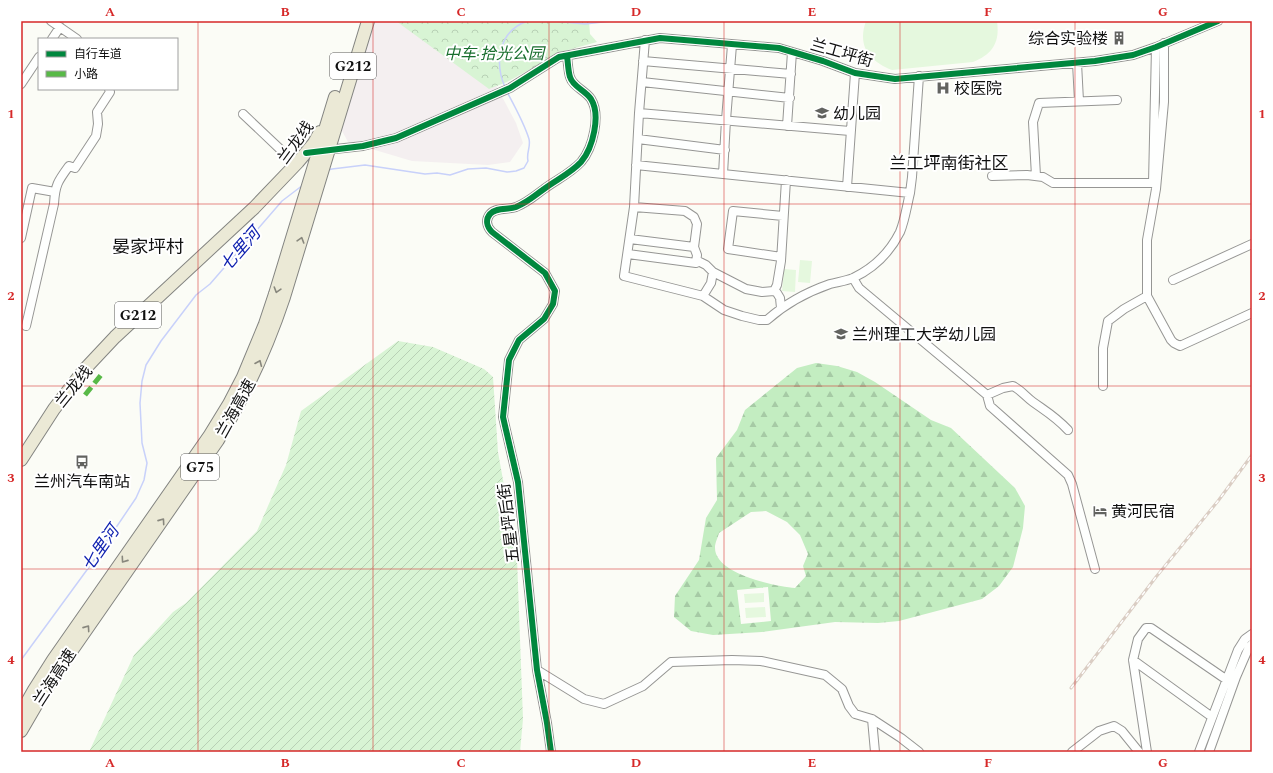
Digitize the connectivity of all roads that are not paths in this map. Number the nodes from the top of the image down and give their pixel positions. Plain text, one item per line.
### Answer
1 (51, 21) edge
2 (359, 21) edge
3 (368, 21) edge
4 (1218, 21) edge
5 (60, 27) junction
6 (53, 38) edge
7 (76, 38) edge
8 (646, 40) junction
9 (732, 45) junction
10 (1160, 45) junction
11 (792, 52) junction
12 (567, 56) junction
13 (38, 58) edge
14 (644, 61) junction
15 (1077, 63) junction
16 (731, 68) junction
17 (855, 73) junction
18 (791, 74) junction
19 (919, 76) junction
20 (642, 82) junction
21 (21, 84) edge
22 (109, 90) edge
23 (729, 92) junction
24 (790, 98) junction
25 (1117, 100) dead end
26 (1078, 101) junction
27 (335, 110) junction
28 (243, 114) dead end
29 (639, 114) junction
30 (726, 120) junction
31 (787, 126) junction
32 (850, 131) junction
33 (638, 139) junction
34 (725, 150) junction
35 (314, 151) junction
36 (636, 166) junction
37 (320, 168) junction
38 (723, 174) junction
39 (992, 176) dead end
40 (1036, 176) junction
41 (786, 180) junction
42 (847, 187) junction
43 (275, 188) junction
44 (54, 192) junction
45 (910, 193) junction
46 (634, 207) junction
47 (784, 216) junction
48 (21, 238) edge
49 (630, 239) junction
50 (1252, 244) edge
51 (694, 247) junction
52 (628, 254) junction
53 (781, 257) junction
54 (696, 260) junction
55 (713, 272) junction
56 (853, 278) junction
57 (1173, 280) dead end
58 (774, 291) junction
59 (703, 296) junction
60 (1147, 296) junction
61 (781, 308) junction
62 (1252, 313) edge
63 (26, 326) dead end
64 (1104, 386) dead end
65 (987, 395) junction
66 (1068, 430) dead end
67 (21, 460) edge
68 (1095, 570) dead end
69 (1252, 634) edge
70 (1252, 644) edge
71 (1133, 660) junction
72 (537, 670) junction
73 (1227, 680) junction
74 (21, 713) edge
75 (1212, 717) junction
76 (872, 719) junction
77 (21, 731) edge
78 (551, 752) edge
79 (875, 752) edge
80 (919, 752) edge
81 (1072, 752) edge
82 (1138, 752) edge
83 (1148, 752) edge
84 (1199, 752) edge
85 (1209, 752) edge

1 - 5 street
2 - 27 highway, G212
3 - 27 highway, G212
4 - 10 street, 兰工坪街
5 - 6 street
5 - 7 street
8 - 9 street, 兰工坪街
8 - 12 street, 兰工坪街
8 - 14 street
9 - 11 street, 兰工坪街
9 - 16 street
10 - 15 street, 兰工坪街
10 - 40 street
10 - 60 street
11 - 17 street, 兰工坪街
11 - 18 street
12 - 35 street, 兰工坪街
12 - 72 street, 五星坪后街
13 - 21 street
14 - 16 street
14 - 20 street
15 - 19 street, 兰工坪街
15 - 26 street
16 - 18 street
16 - 23 street
17 - 19 street, 兰工坪街
17 - 32 street
18 - 24 street
19 - 45 street
20 - 23 street
20 - 29 street
22 - 44 street
23 - 24 street
23 - 30 street
24 - 31 street
25 - 26 street
26 - 40 street
27 - 35 highway, 兰海高速 / G75
27 - 35 highway, 兰龙线 / G212
28 - 35 street
29 - 30 street
29 - 33 street
30 - 31 street
30 - 34 street
31 - 32 street
32 - 42 street
33 - 34 street
33 - 36 street
34 - 38 street
35 - 37 highway, 兰海高速 / G75
35 - 43 highway, 兰龙线 / G212
35 - 43 highway, 兰龙线 / G212
36 - 38 street
36 - 46 street
37 -> 74 highway, 兰海高速 / G75
77 -> 37 highway, 兰海高速 / G75
38 - 41 street
39 - 40 street
41 - 42 street
41 - 47 street
42 - 45 street
43 - 67 highway, 兰龙线 / G212
44 - 48 street
44 - 63 street
45 - 56 street
46 - 49 street
46 - 51 street
47 - 53 street
47 - 53 street
49 - 51 street
49 - 52 street
50 - 57 street
51 - 54 street
52 - 54 street
52 - 59 street
53 - 58 street
54 - 55 street
55 - 58 street
55 - 59 street
56 - 61 street
56 - 65 street
58 - 61 street
59 - 61 street
60 - 62 street
60 - 64 street
65 - 66 street
65 - 68 street
69 - 73 street
70 - 85 street
71 - 73 street
71 - 75 street
71 - 83 street
72 - 76 street
72 - 78 street
73 - 75 street
75 - 84 street
76 - 79 street
76 - 80 street
81 - 82 street

